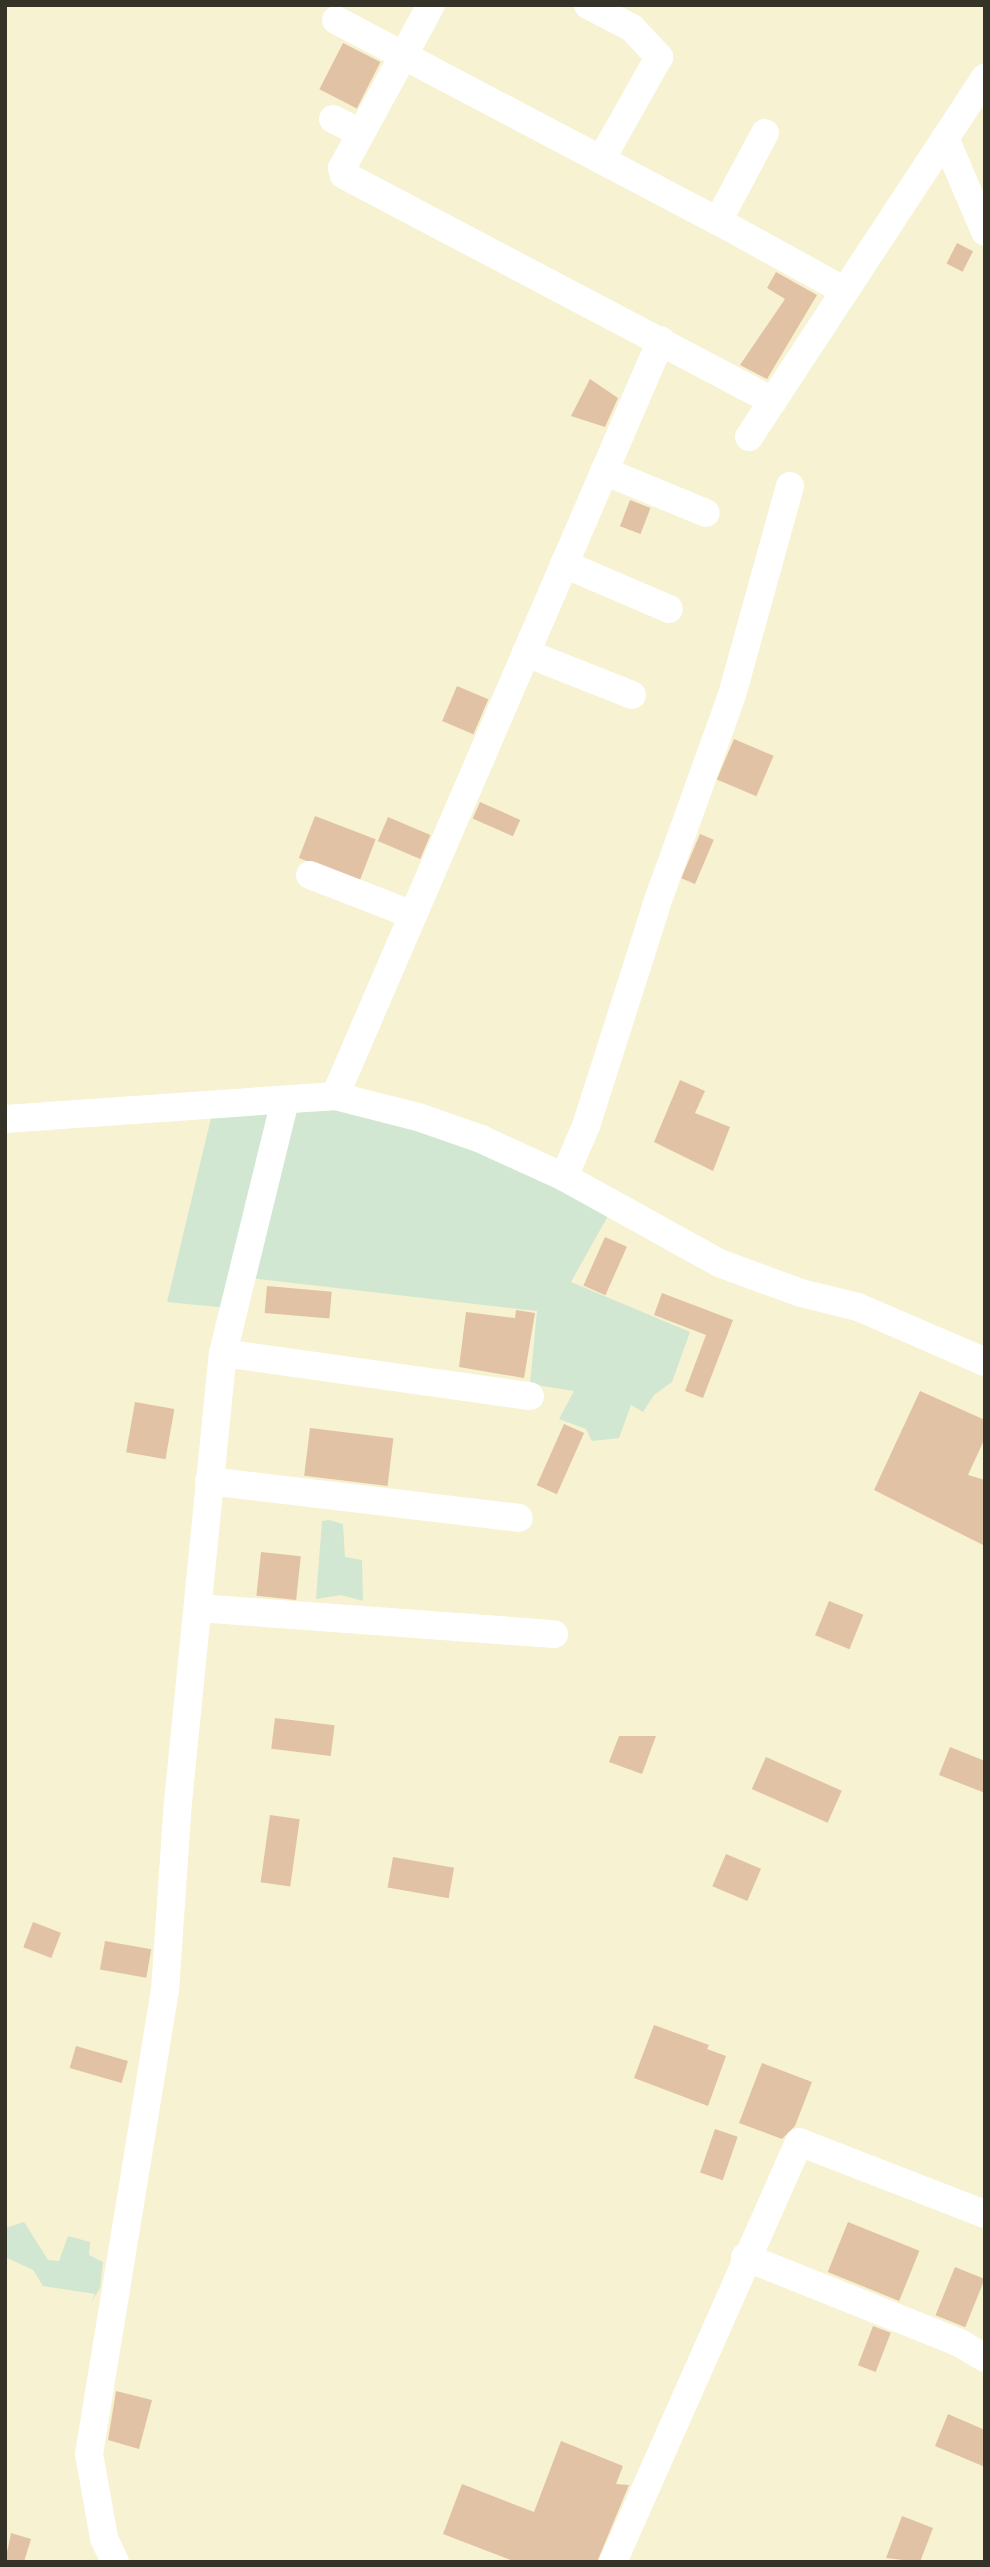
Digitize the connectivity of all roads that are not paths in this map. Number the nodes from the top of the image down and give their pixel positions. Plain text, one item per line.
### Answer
1 (431, 5) edge
2 (589, 5) edge
3 (336, 20) dead end
4 (403, 56) junction
5 (985, 78) edge
6 (333, 119) dead end
7 (361, 132) junction
8 (765, 133) dead end
9 (946, 138) junction
10 (601, 160) junction
11 (718, 221) junction
12 (985, 232) edge
13 (845, 292) junction
14 (661, 340) junction
15 (773, 401) junction
16 (749, 437) dead end
17 (604, 471) junction
18 (790, 486) dead end
19 (706, 513) dead end
20 (564, 564) junction
21 (669, 609) dead end
22 (526, 653) junction
23 (632, 695) dead end
24 (310, 875) dead end
25 (413, 915) junction
26 (335, 1096) junction
27 (285, 1100) junction
28 (5, 1119) edge
29 (564, 1177) junction
30 (223, 1353) junction
31 (985, 1362) edge
32 (530, 1396) dead end
33 (209, 1480) junction
34 (519, 1518) dead end
35 (198, 1608) junction
36 (554, 1634) dead end
37 (985, 2214) edge
38 (745, 2257) junction
39 (985, 2358) edge
40 (115, 2562) edge
41 (613, 2562) edge

1 - 4 street
2 - 10 street
3 - 4 street
4 - 7 street
4 - 10 street
5 - 9 street
6 - 7 street
7 - 14 street
8 - 11 street
9 - 12 street
9 - 13 street
10 - 11 street
11 - 13 street
13 - 15 street
14 - 15 street
14 - 17 street
15 - 16 street
17 - 19 street
17 - 20 street
18 - 29 street
20 - 21 street
20 - 22 street
22 - 23 street
22 - 25 street
24 - 25 street
25 - 26 street
26 - 27 street
26 - 29 street
27 - 28 street
27 - 30 street
29 - 31 street
30 - 32 street
30 - 33 street
33 - 34 street
33 - 35 street
35 - 36 street
35 - 40 street
37 - 38 street
38 - 39 street
38 - 41 street

